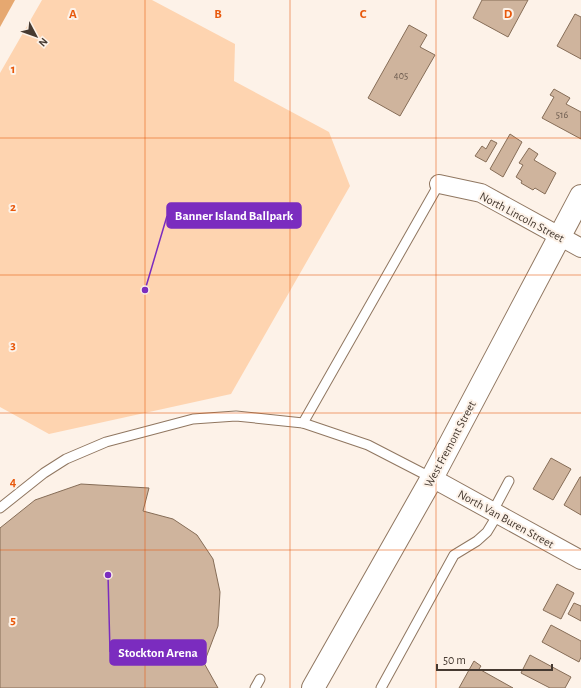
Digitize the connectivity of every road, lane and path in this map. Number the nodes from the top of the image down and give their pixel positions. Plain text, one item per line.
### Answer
1 (439, 184) joint
2 (581, 196) edge
3 (559, 236) junction
4 (581, 248) edge
5 (304, 424) junction
6 (432, 478) junction
7 (509, 481) dead end
8 (0, 508) edge
9 (495, 513) junction
10 (581, 560) edge
11 (260, 679) dead end
12 (255, 688) edge
13 (313, 688) edge
14 (381, 688) edge

1 - 3 street, North Lincoln Street
1 - 5 lane
2 - 3 street, West Fremont Street
3 - 4 street, North Lincoln Street
3 - 6 street, West Fremont Street
5 - 6 lane
5 - 8 lane
6 - 9 street, North Van Buren Street
6 - 13 street, West Fremont Street
7 - 9 lane
9 - 10 street, North Van Buren Street
9 - 14 lane
11 - 12 lane

